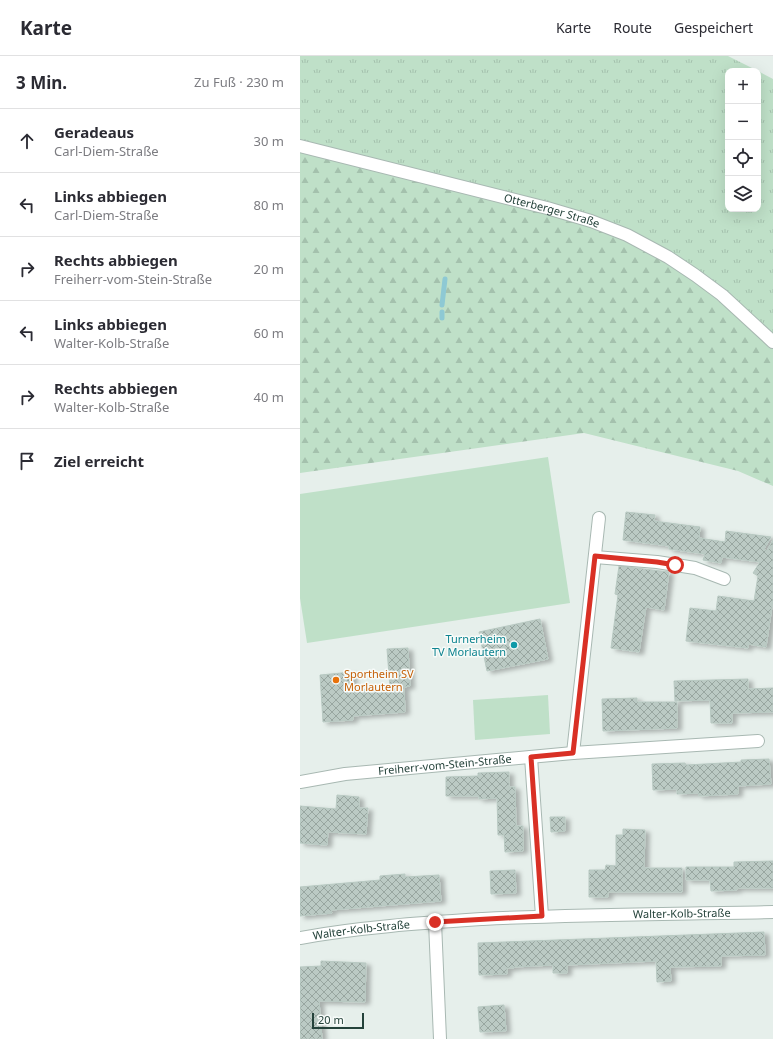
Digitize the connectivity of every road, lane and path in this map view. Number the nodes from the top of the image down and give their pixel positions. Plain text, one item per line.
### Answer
1 (300, 146) edge
2 (773, 342) edge
3 (599, 518) dead end
4 (595, 556) junction
5 (724, 578) dead end
6 (758, 741) dead end
7 (573, 753) junction
8 (531, 757) junction
9 (300, 782) edge
10 (773, 912) edge
11 (542, 916) junction
12 (435, 922) junction
13 (300, 938) edge
14 (440, 1039) edge

1 - 2 street, Otterberger Straße
3 - 4 street
4 - 5 street
4 - 7 street
6 - 7 street, Freiherr-vom-Stein-Straße
7 - 8 street, Freiherr-vom-Stein-Straße
8 - 9 street, Freiherr-vom-Stein-Straße
8 - 11 street
10 - 11 street, Walter-Kolb-Straße
11 - 12 street, Walter-Kolb-Straße
12 - 13 street, Walter-Kolb-Straße
12 - 14 street

